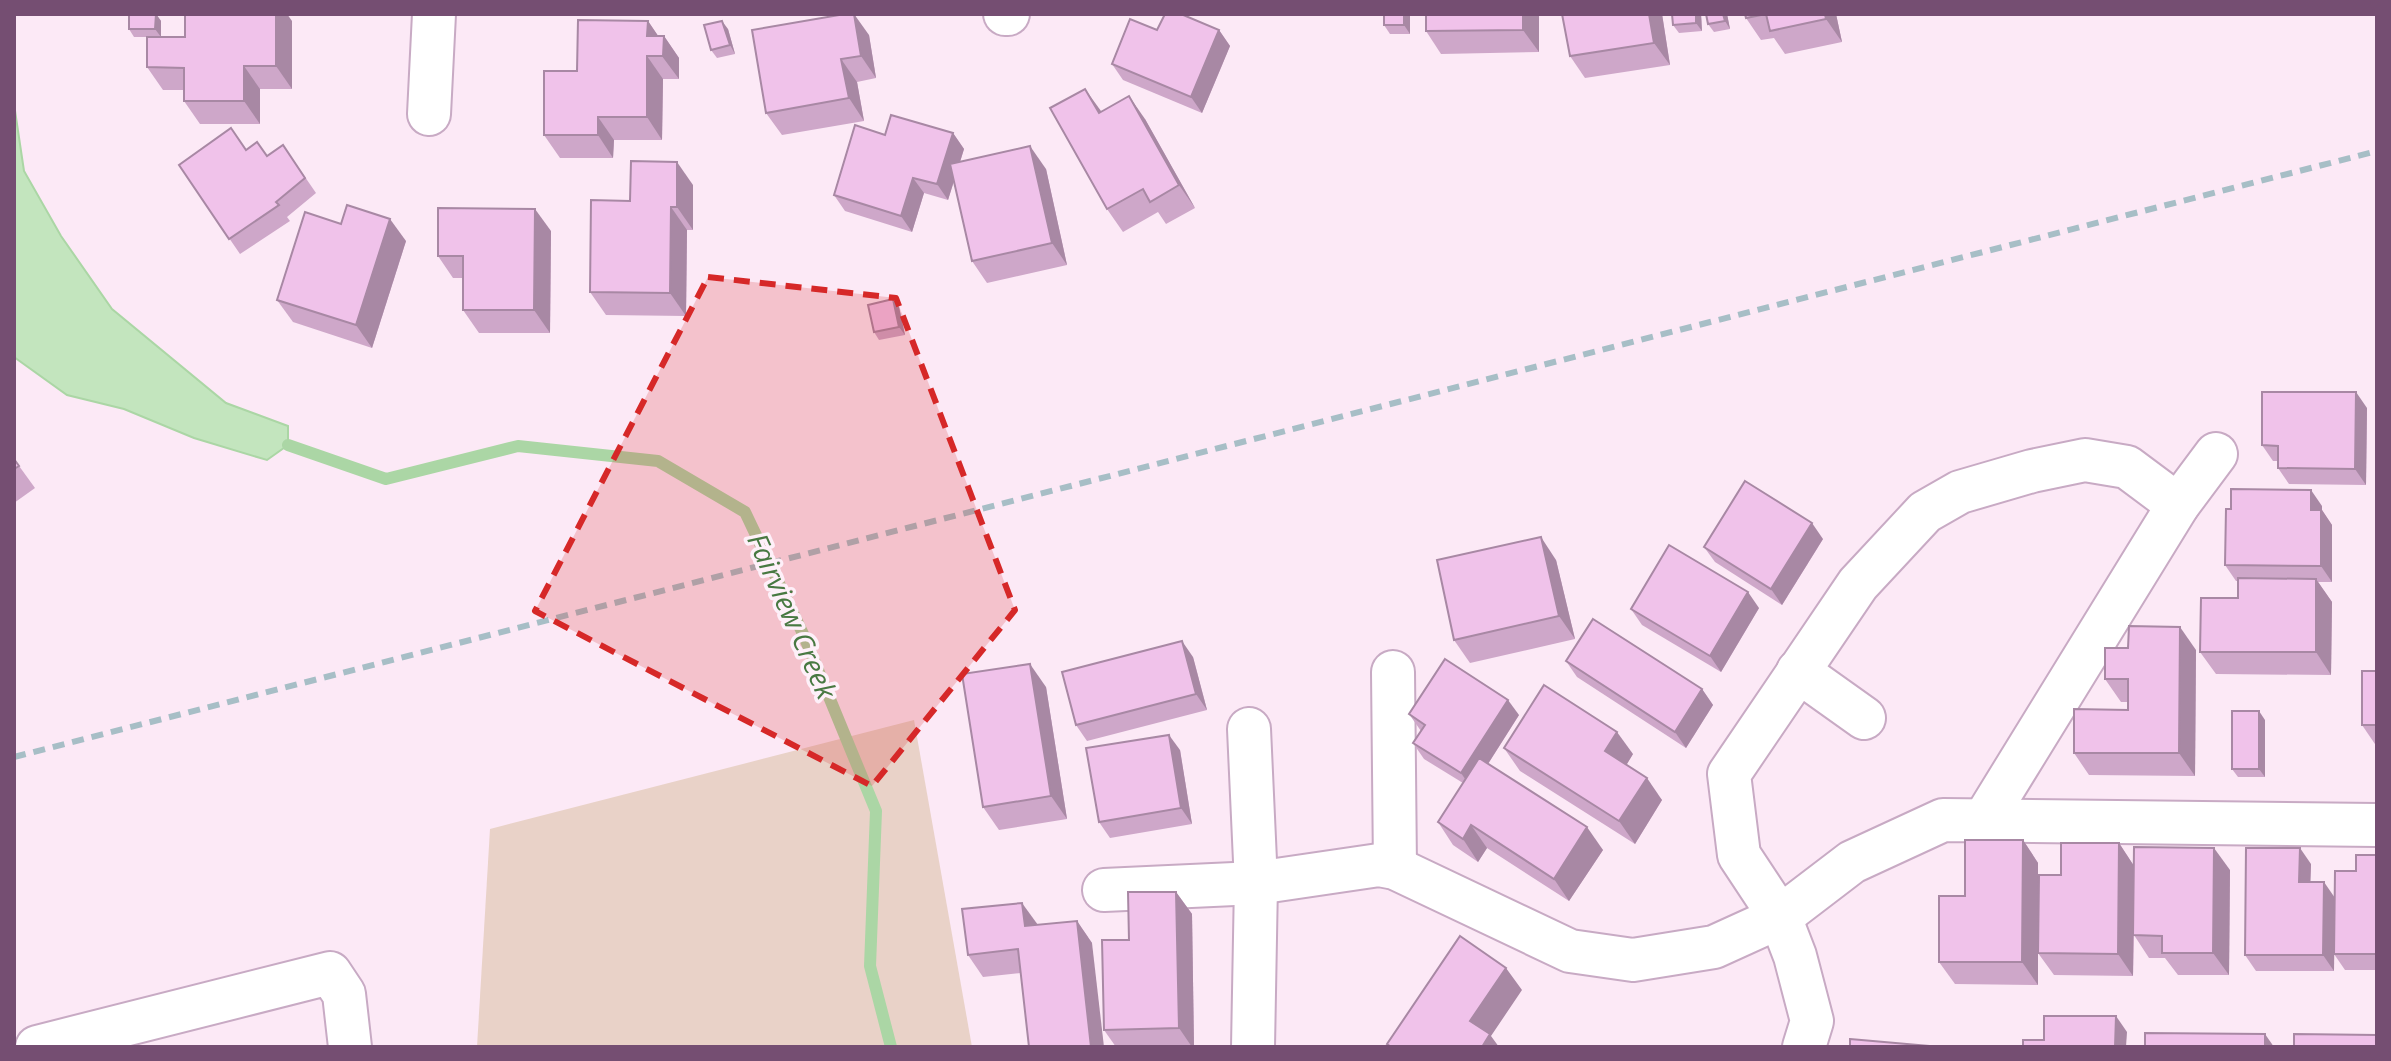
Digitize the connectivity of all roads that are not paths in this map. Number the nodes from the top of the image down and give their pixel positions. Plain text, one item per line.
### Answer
1 (434, 14) edge
2 (429, 114) dead end
3 (2216, 454) dead end
4 (2178, 505) junction
5 (1798, 671) junction
6 (1393, 672) dead end
7 (1864, 718) dead end
8 (1249, 729) dead end
9 (1984, 820) junction
10 (2377, 825) edge
11 (1395, 868) junction
12 (1256, 883) junction
13 (1104, 890) dead end
14 (1780, 917) junction
15 (37, 1047) edge
16 (350, 1047) edge
17 (1253, 1047) edge
18 (1804, 1047) edge

1 - 2 street
3 - 4 street
4 - 5 street
4 - 9 street
5 - 7 street
5 - 14 street
6 - 11 street
8 - 12 street
9 - 10 street
9 - 14 street
11 - 12 street
11 - 14 street
12 - 13 street
12 - 17 street
14 - 18 street
15 - 16 street

